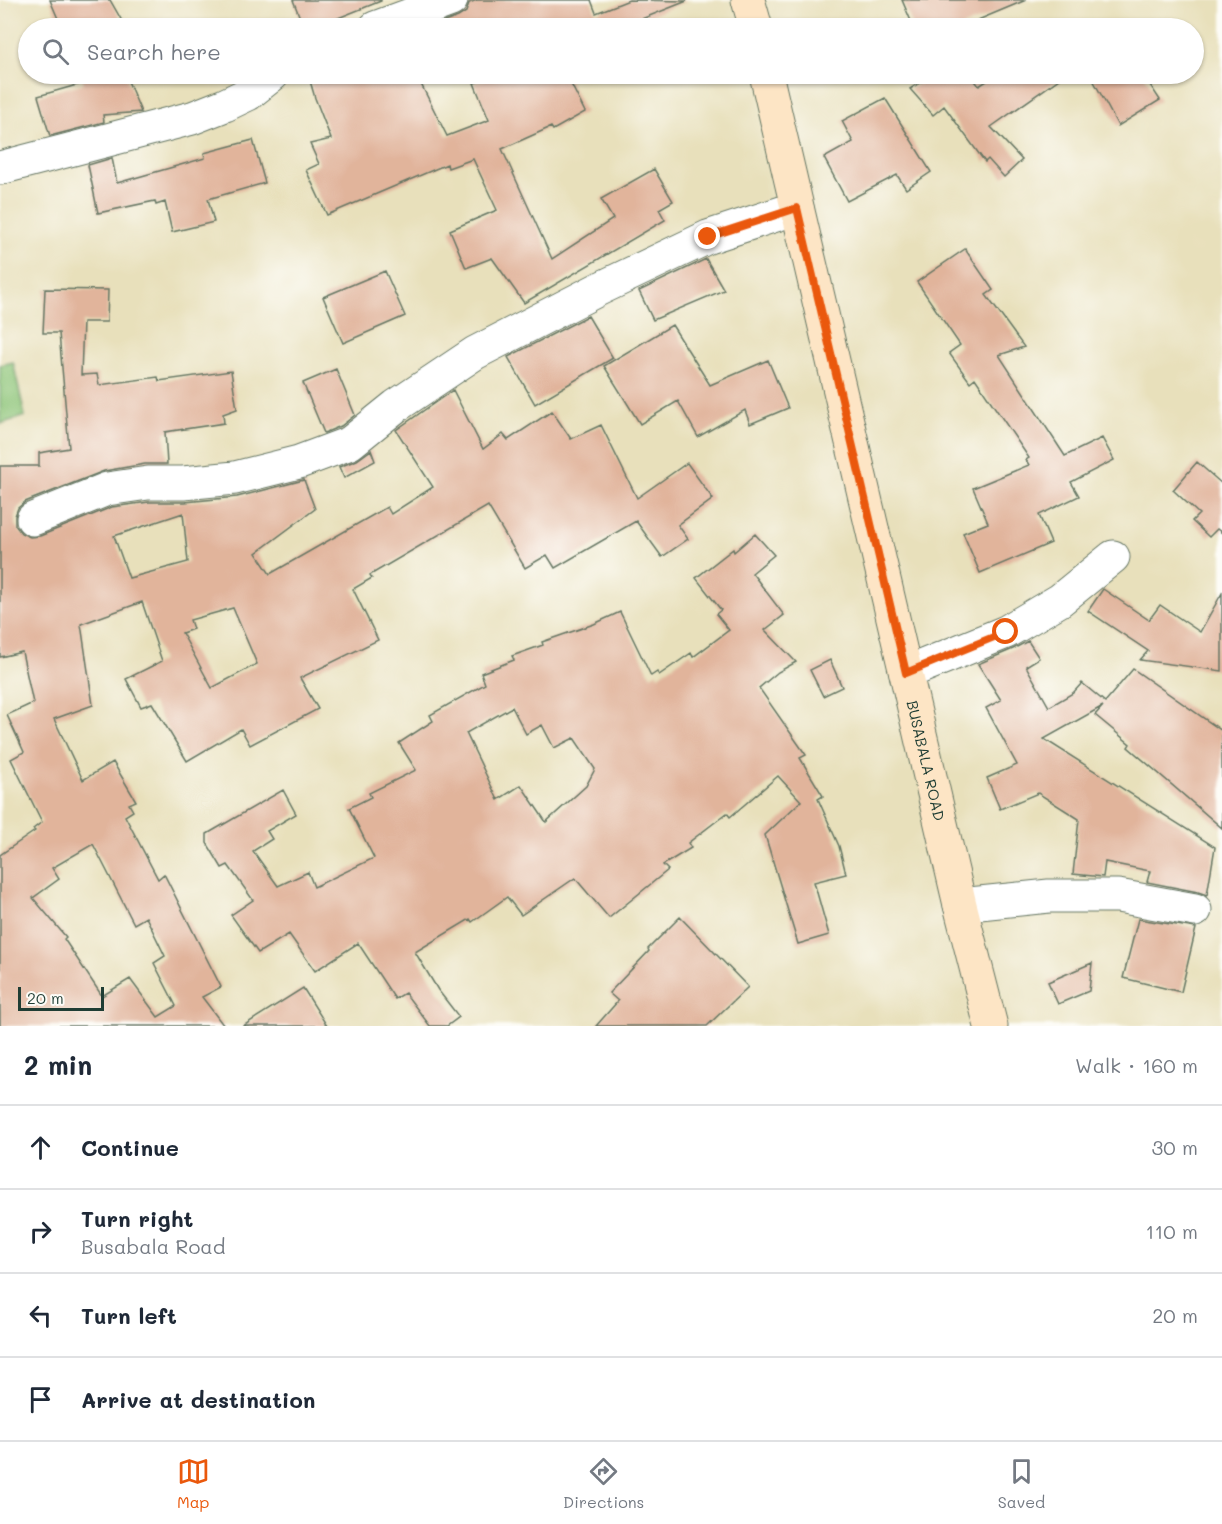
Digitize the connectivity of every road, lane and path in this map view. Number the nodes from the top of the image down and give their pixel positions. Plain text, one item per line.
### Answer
1 (451, 0) edge
2 (748, 0) edge
3 (402, 18) edge
4 (753, 18) edge
5 (260, 84) edge
6 (768, 84) edge
7 (0, 168) edge
8 (797, 208) junction
9 (33, 519) dead end
10 (1113, 557) dead end
11 (906, 673) junction
12 (960, 905) junction
13 (1195, 910) dead end
14 (987, 1023) edge

1 - 3 street
2 - 4 street
5 - 7 street
6 - 8 street, BUSABALA ROAD
8 - 9 street
8 - 11 street, BUSABALA ROAD
10 - 11 street
11 - 12 street, BUSABALA ROAD
12 - 13 street
12 - 14 street, BUSABALA ROAD

